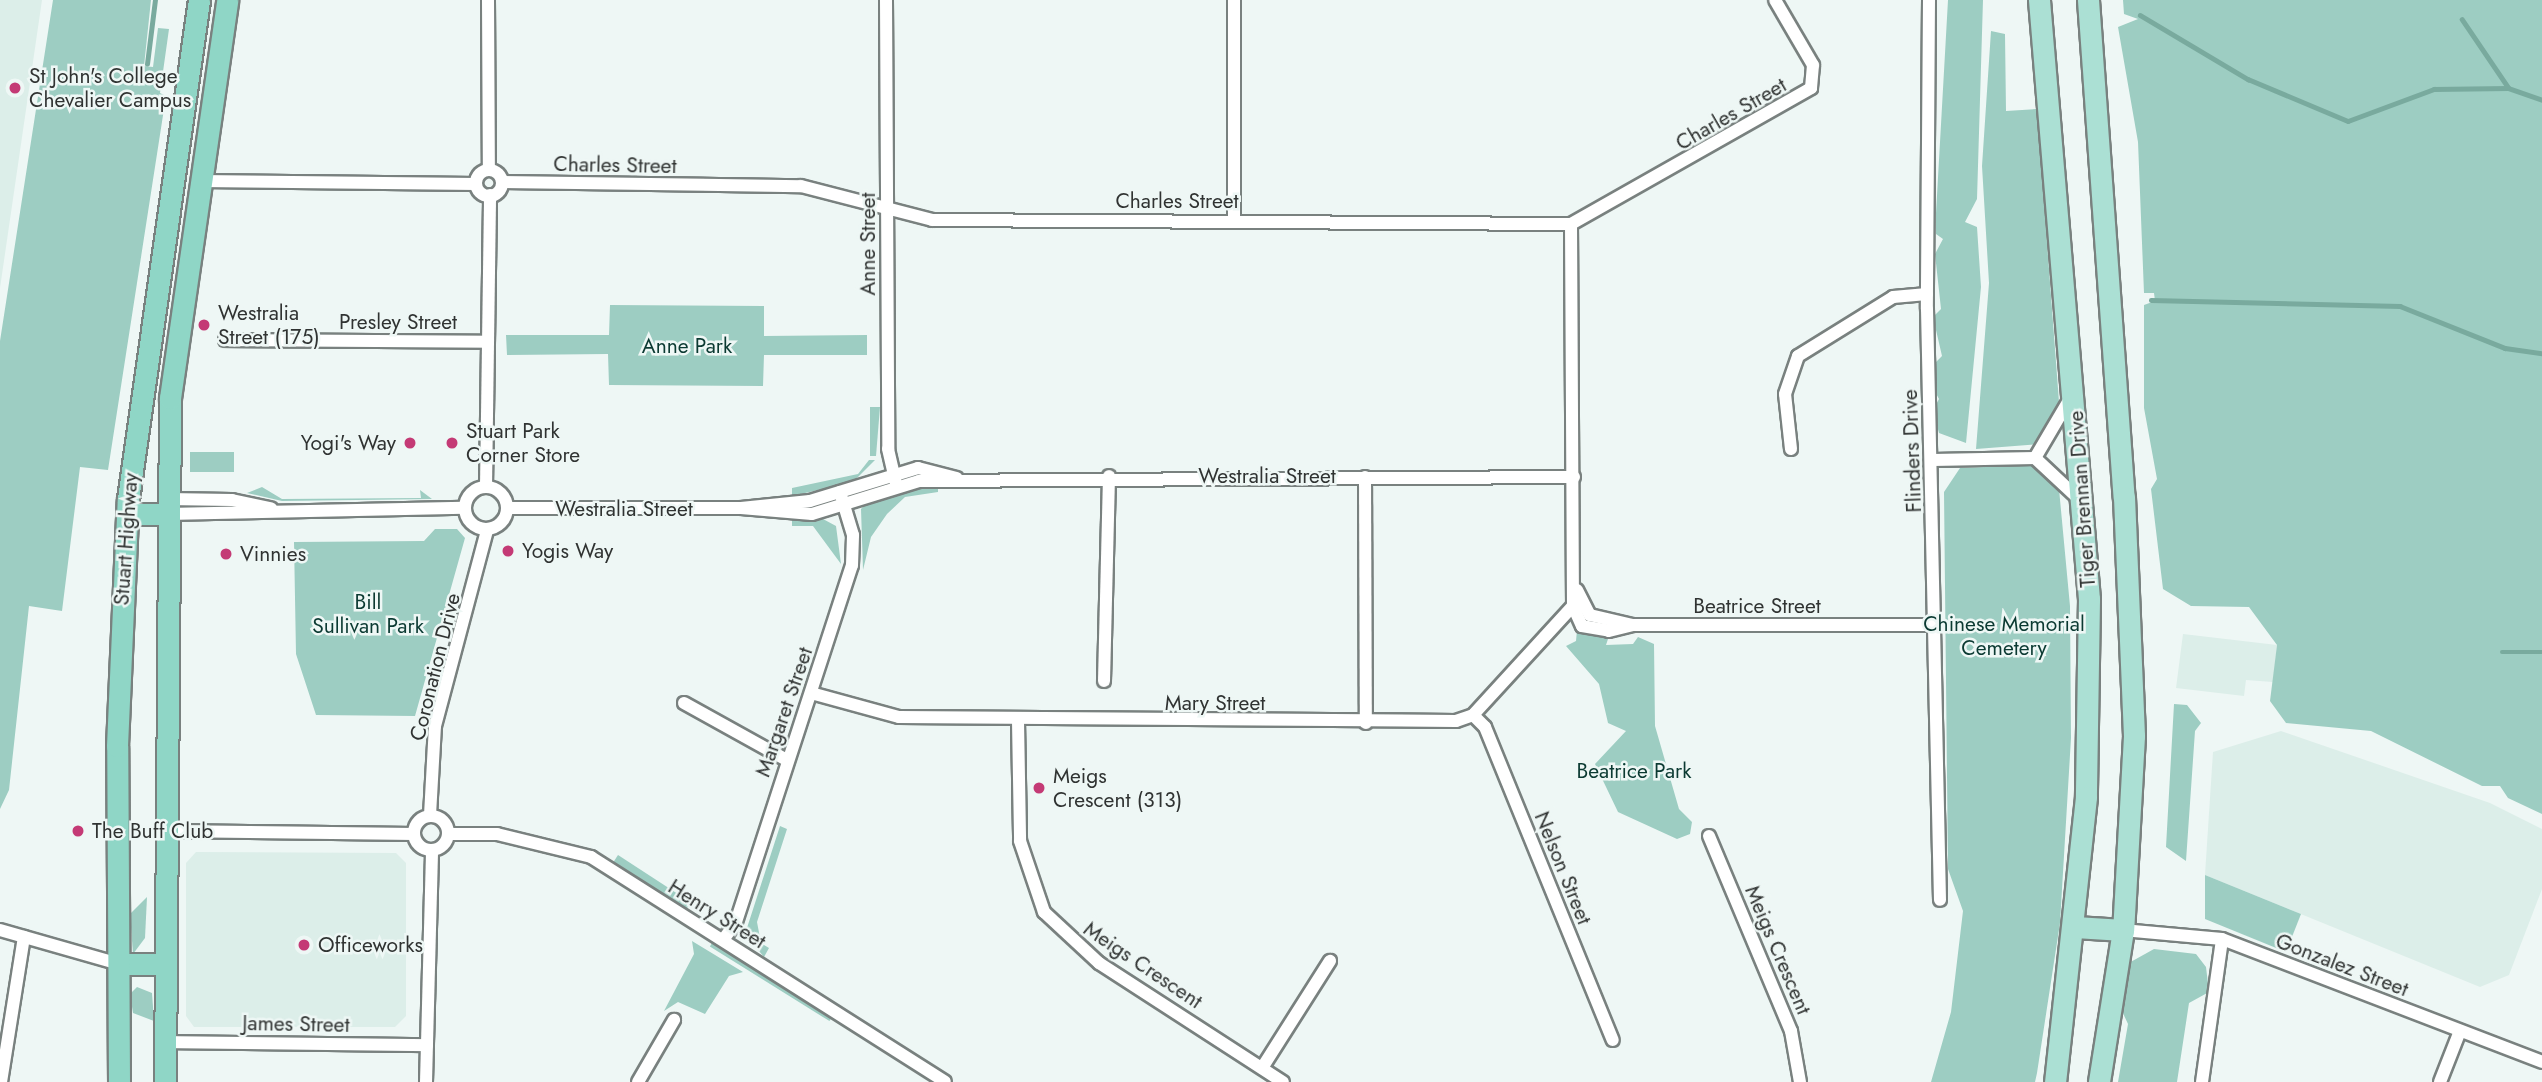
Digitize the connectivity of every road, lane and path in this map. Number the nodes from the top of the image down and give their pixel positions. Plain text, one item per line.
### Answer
1 (199, 0) edge
2 (227, 0) edge
3 (488, 0) edge
4 (886, 0) edge
5 (1234, 0) edge
6 (1775, 0) edge
7 (1929, 0) edge
8 (2039, 0) edge
9 (2088, 0) edge
10 (489, 170) junction
11 (172, 179) junction
12 (200, 181) junction
13 (502, 183) junction
14 (476, 184) junction
15 (490, 195) junction
16 (887, 213) junction
17 (1234, 221) junction
18 (1571, 224) junction
19 (1927, 294) junction
20 (225, 340) dead end
21 (486, 342) junction
22 (2074, 386) junction
23 (1791, 449) dead end
24 (2035, 458) junction
25 (1933, 460) junction
26 (1109, 476) junction
27 (1365, 477) junction
28 (1574, 477) junction
29 (895, 481) junction
30 (486, 487) junction
31 (840, 492) junction
32 (2082, 503) junction
33 (844, 505) junction
34 (167, 506) junction
35 (128, 507) junction
36 (464, 508) junction
37 (508, 508) junction
38 (741, 508) junction
39 (487, 530) junction
40 (1576, 589) junction
41 (1590, 615) junction
42 (1571, 618) junction
43 (1633, 625) junction
44 (1935, 625) junction
45 (1104, 681) dead end
46 (811, 694) junction
47 (684, 703) dead end
48 (1473, 715) junction
49 (1018, 721) junction
50 (1366, 723) junction
51 (787, 760) junction
52 (430, 816) junction
53 (167, 831) junction
54 (414, 834) junction
55 (449, 834) junction
56 (1709, 836) dead end
57 (432, 850) junction
58 (1940, 900) dead end
59 (2075, 927) junction
60 (0, 930) edge
61 (2123, 930) junction
62 (24, 937) junction
63 (2222, 939) junction
64 (723, 940) junction
65 (1330, 961) dead end
66 (118, 964) junction
67 (166, 964) junction
68 (674, 1020) dead end
69 (2460, 1031) junction
70 (1613, 1040) dead end
71 (165, 1042) junction
72 (427, 1045) junction
73 (2542, 1062) edge
74 (1262, 1068) junction
75 (1, 1082) edge
76 (118, 1082) edge
77 (165, 1082) edge
78 (426, 1082) edge
79 (638, 1082) edge
80 (945, 1082) edge
81 (1283, 1082) edge
82 (1800, 1082) edge
83 (2055, 1082) edge
84 (2099, 1082) edge
85 (2202, 1082) edge
86 (2440, 1082) edge

1 - 11 highway, Stuart Highway
2 - 12 highway, Stuart Highway
3 - 10 street
4 - 16 street, Anne Street
5 - 17 street
6 - 18 street, Charles Street
7 - 19 street, Flinders Drive
8 - 22 main road, Tiger Brennan Drive
9 - 61 main road, Tiger Brennan Drive
10 - 13 street
10 - 14 street
11 - 12 highway
11 - 35 highway, Stuart Highway
12 - 14 street
12 - 34 highway, Stuart Highway
13 - 15 street
13 - 16 street, Charles Street
14 - 15 street
15 - 21 street
16 - 17 street, Charles Street
16 - 29 street, Anne Street
17 - 18 street, Charles Street
18 - 28 street
19 - 23 street
19 - 25 street, Flinders Drive
20 - 21 street, Presley Street
21 - 30 street
22 - 24 street
22 - 32 main road, Tiger Brennan Drive
24 - 25 street
24 - 32 street
25 - 44 street, Flinders Drive
26 - 27 street, Westralia Street
26 - 29 street, Westralia Street
26 - 45 street
27 - 28 street, Westralia Street
27 - 50 street
28 - 40 street
29 - 31 street, Westralia Street
29 - 33 street, Westralia Street
30 - 36 street
30 - 37 street
31 - 33 street, Margaret Street
31 - 38 street, Westralia Street
32 - 59 main road, Tiger Brennan Drive
33 - 38 street, Westralia Street
33 - 46 street, Margaret Street
34 - 35 highway
34 - 36 street
34 - 53 highway, Stuart Highway
35 - 66 highway, Stuart Highway
36 - 39 street
37 - 38 street, Westralia Street
37 - 39 street
39 - 52 street, Coronation Drive
40 - 41 street
40 - 42 street
41 - 42 street
41 - 43 street
42 - 43 street, Beatrice Street
42 - 48 street
43 - 44 street, Beatrice Street
44 - 58 street, Flinders Drive
46 - 49 street, Mary Street
46 - 51 street, Margaret Street
47 - 51 street
48 - 50 street, Mary Street
48 - 70 street, Nelson Street
49 - 50 street, Mary Street
49 - 74 street, Meigs Crescent
51 - 64 street, Margaret Street
52 - 54 street
52 - 55 street
53 - 54 street
53 - 67 highway, Stuart Highway
54 - 57 street
55 - 57 street
55 - 64 street, Henry Street
56 - 82 street, Meigs Crescent
57 - 72 street
59 - 61 main road
59 - 83 main road, Tiger Brennan Drive
60 - 62 street
61 - 63 street, Gonzalez Street
61 - 84 main road, Tiger Brennan Drive
62 - 66 street
62 - 75 street
63 - 69 street, Gonzalez Street
63 - 85 street
64 - 80 street, Henry Street
65 - 74 street
66 - 67 highway
66 - 76 highway, Stuart Highway
67 - 71 highway, Stuart Highway
68 - 79 street
69 - 73 street, Gonzalez Street
69 - 86 street
71 - 72 street, James Street
71 - 77 highway, Stuart Highway
72 - 78 street
74 - 81 street, Meigs Crescent

